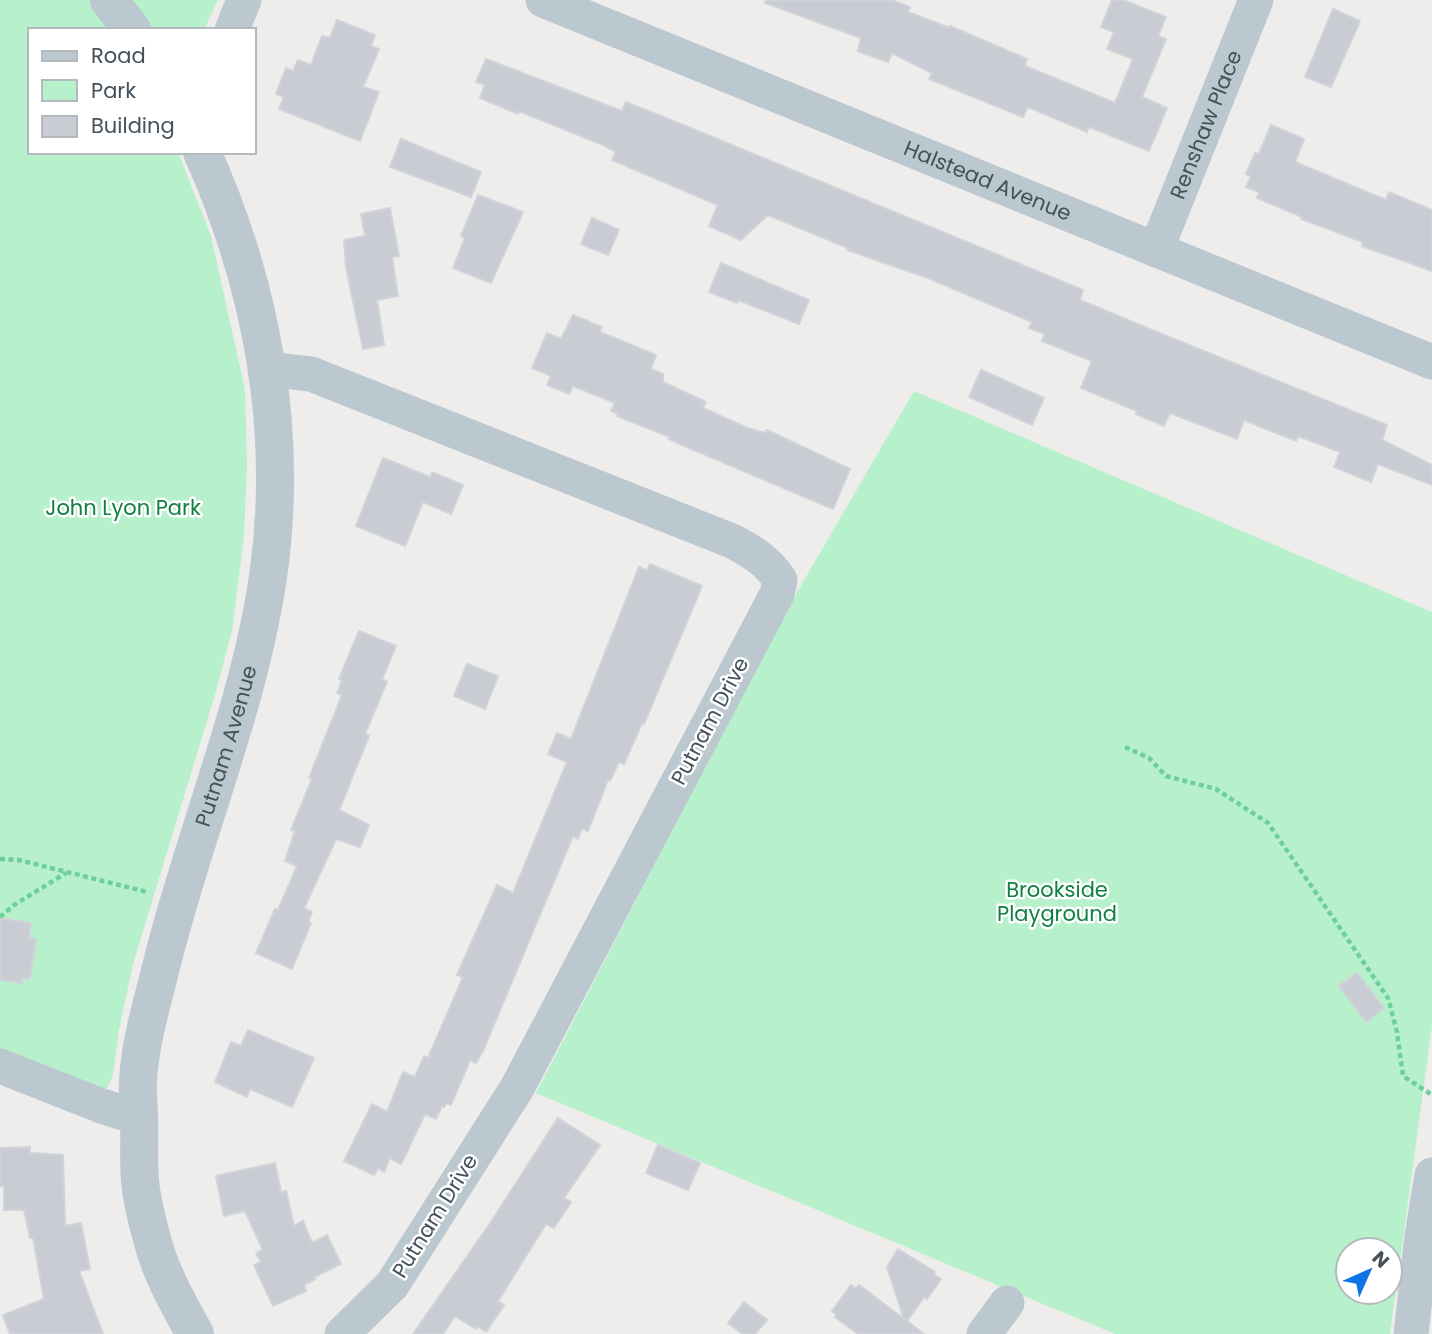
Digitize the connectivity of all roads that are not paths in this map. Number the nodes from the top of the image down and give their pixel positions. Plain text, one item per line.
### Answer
1 (108, 0) edge
2 (244, 0) edge
3 (543, 0) edge
4 (1256, 0) edge
5 (130, 28) edge
6 (233, 28) edge
7 (203, 154) edge
8 (1156, 250) junction
9 (1432, 362) edge
10 (267, 369) junction
11 (0, 1066) edge
12 (139, 1118) junction
13 (1432, 1175) edge
14 (1007, 1303) dead end
15 (195, 1334) edge
16 (342, 1334) edge
17 (984, 1334) edge
18 (1411, 1334) edge

1 - 5 street
2 - 6 street
3 - 8 street, Halstead Avenue
4 - 8 street, Renshaw Place
7 - 10 street, Putnam Avenue
8 - 9 street, Halstead Avenue
10 - 12 street, Putnam Avenue
10 - 16 street, Putnam Drive
11 - 12 street
12 - 15 street, Putnam Avenue
13 - 18 street
14 - 17 street

